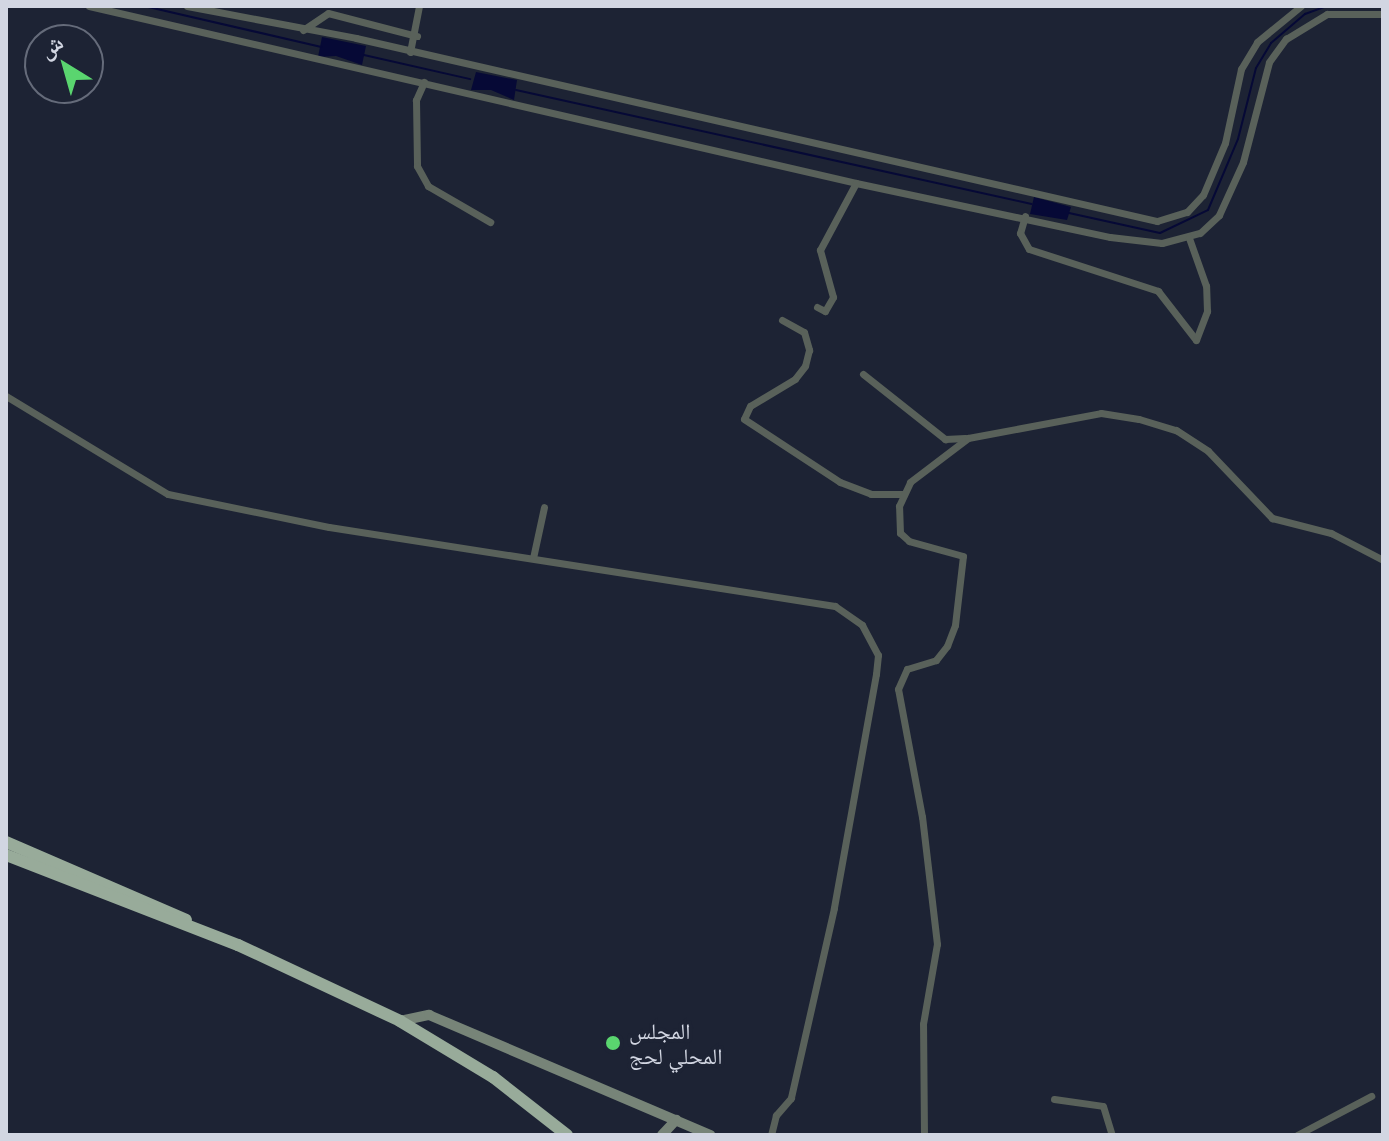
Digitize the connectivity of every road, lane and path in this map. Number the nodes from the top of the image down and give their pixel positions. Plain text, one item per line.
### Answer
1 (89, 6) edge
2 (187, 6) edge
3 (419, 6) edge
4 (1301, 6) edge
5 (1383, 14) edge
6 (303, 30) junction
7 (417, 36) junction
8 (410, 52) junction
9 (424, 82) junction
10 (856, 183) junction
11 (1025, 216) junction
12 (490, 222) dead end
13 (1189, 238) junction
14 (817, 307) dead end
15 (782, 320) dead end
16 (863, 374) dead end
17 (6, 396) edge
18 (968, 438) junction
19 (904, 494) junction
20 (544, 507) dead end
21 (533, 558) junction
22 (1383, 560) edge
23 (6, 842) edge
24 (6, 855) edge
25 (210, 934) junction
26 (400, 1021) junction
27 (1371, 1096) dead end
28 (1054, 1099) dead end
29 (676, 1120) junction
30 (567, 1135) edge
31 (662, 1135) edge
32 (710, 1135) edge
33 (771, 1135) edge
34 (924, 1135) edge
35 (1112, 1135) edge
36 (1297, 1135) edge

1 - 9 street
2 - 6 street
3 - 7 street
4 - 8 street
5 - 13 street
6 - 7 street
6 - 8 street
7 - 8 street
9 - 10 street
9 - 12 street
10 - 11 street
10 - 14 street
11 - 13 street
11 - 13 street
15 - 19 street
16 - 18 street
17 - 21 street
18 - 19 street
18 - 22 street
19 - 34 street
20 - 21 street
21 - 33 street
23 - 25 highway
24 - 25 highway
25 - 26 highway
26 - 29 main road
26 - 30 highway
27 - 36 street
28 - 35 street
29 - 31 main road
29 - 32 main road

